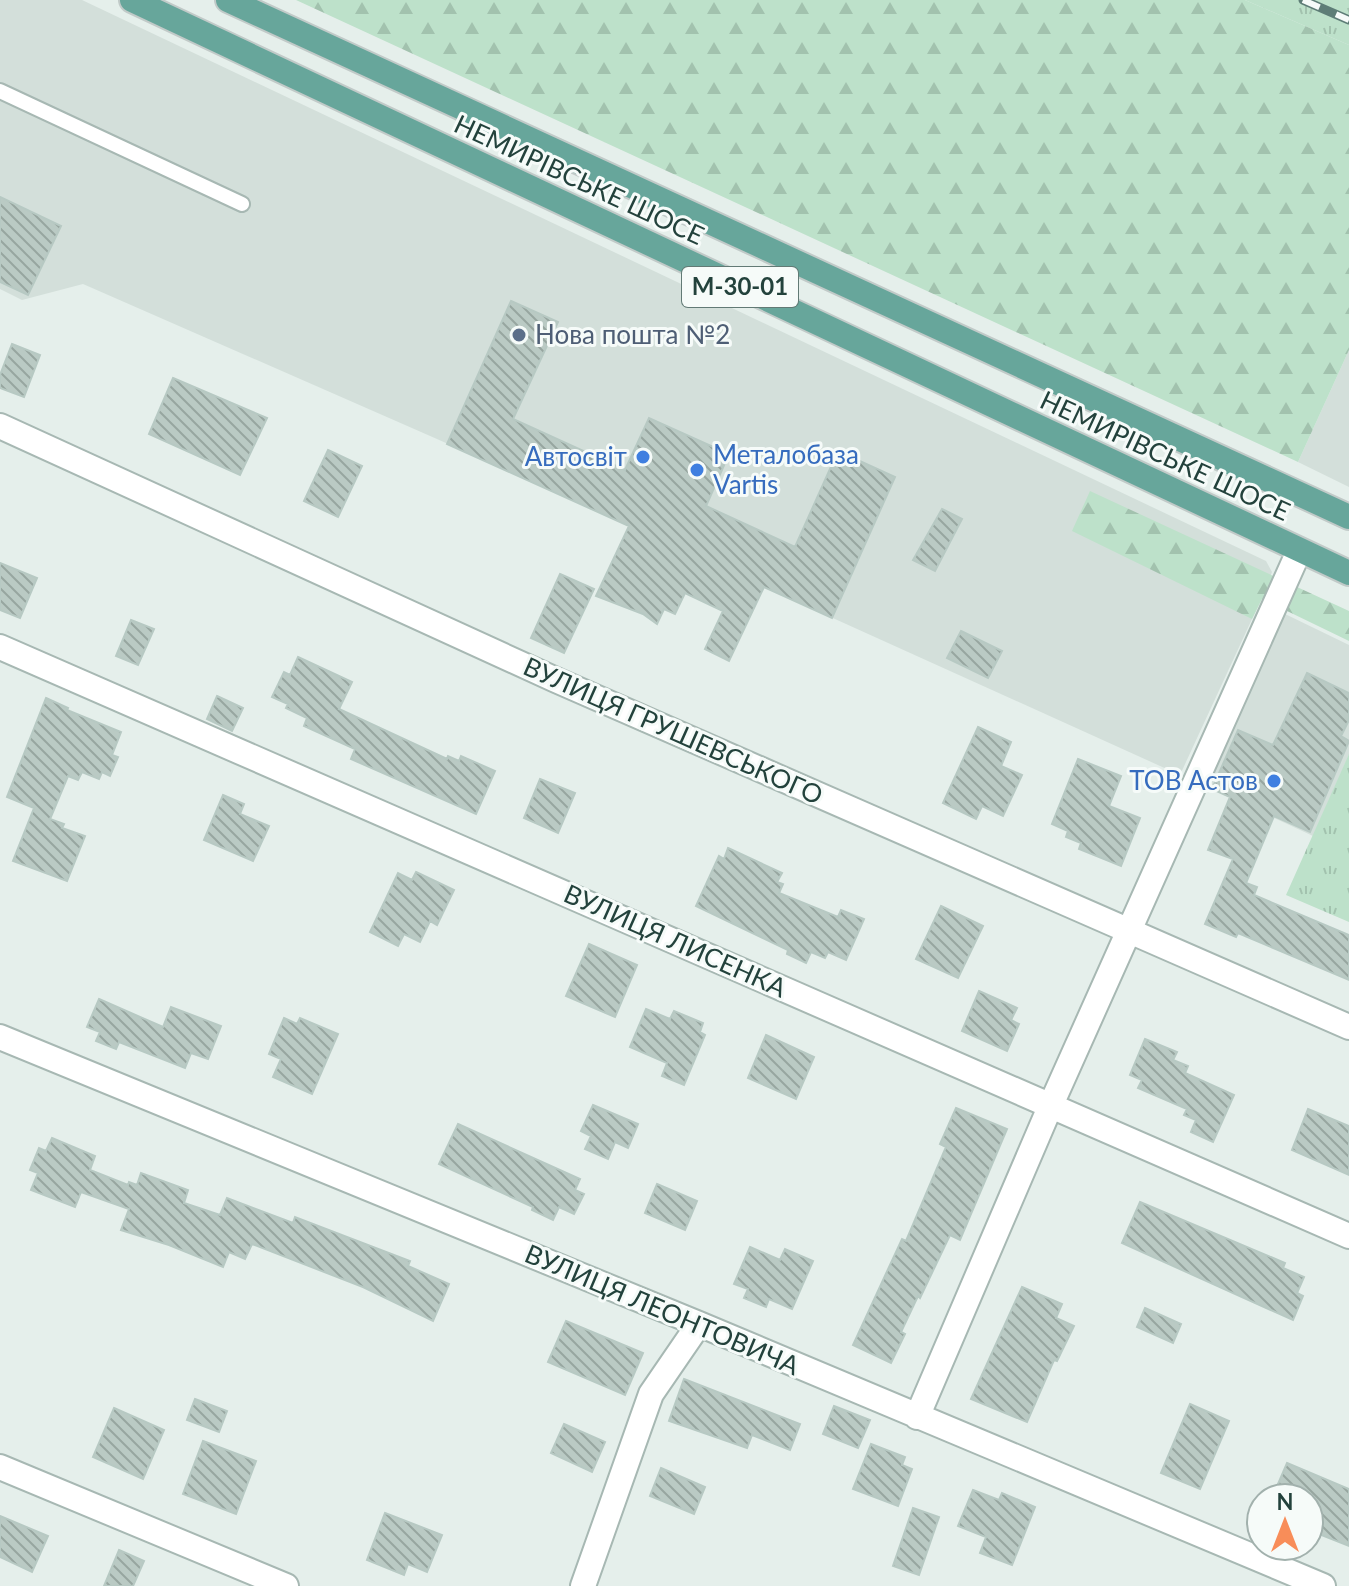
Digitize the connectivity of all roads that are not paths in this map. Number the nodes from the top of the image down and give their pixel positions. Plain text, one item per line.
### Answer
1 (132, 0) edge
2 (228, 0) edge
3 (0, 91) edge
4 (242, 204) dead end
5 (0, 426) edge
6 (1349, 517) edge
7 (1299, 551) junction
8 (1349, 573) edge
9 (0, 647) edge
10 (1129, 931) junction
11 (1349, 1027) edge
12 (0, 1037) edge
13 (1050, 1107) junction
14 (1349, 1236) edge
15 (699, 1324) junction
16 (917, 1417) junction
17 (0, 1467) edge
18 (286, 1586) edge
19 (583, 1586) edge
20 (1323, 1586) edge

1 - 7 main road, НЕМИРІВСЬКЕ ШОСЕ / М-30-01
2 - 6 main road, НЕМИРІВСЬКЕ ШОСЕ / М-30-01
3 - 4 lane
5 - 10 street, ВУЛИЦЯ ГРУШЕВСЬКОГО
7 - 8 main road, НЕМИРІВСЬКЕ ШОСЕ / М-30-01
7 - 10 street
9 - 13 street, ВУЛИЦЯ ЛИСЕНКА
10 - 11 street, ВУЛИЦЯ ГРУШЕВСЬКОГО
10 - 13 street
12 - 15 street, ВУЛИЦЯ ЛЕОНТОВИЧА
13 - 14 street, ВУЛИЦЯ ЛИСЕНКА
13 - 16 street
15 - 16 street, ВУЛИЦЯ ЛЕОНТОВИЧА
15 - 19 street
16 - 20 street, ВУЛИЦЯ ЛЕОНТОВИЧА
17 - 18 street

